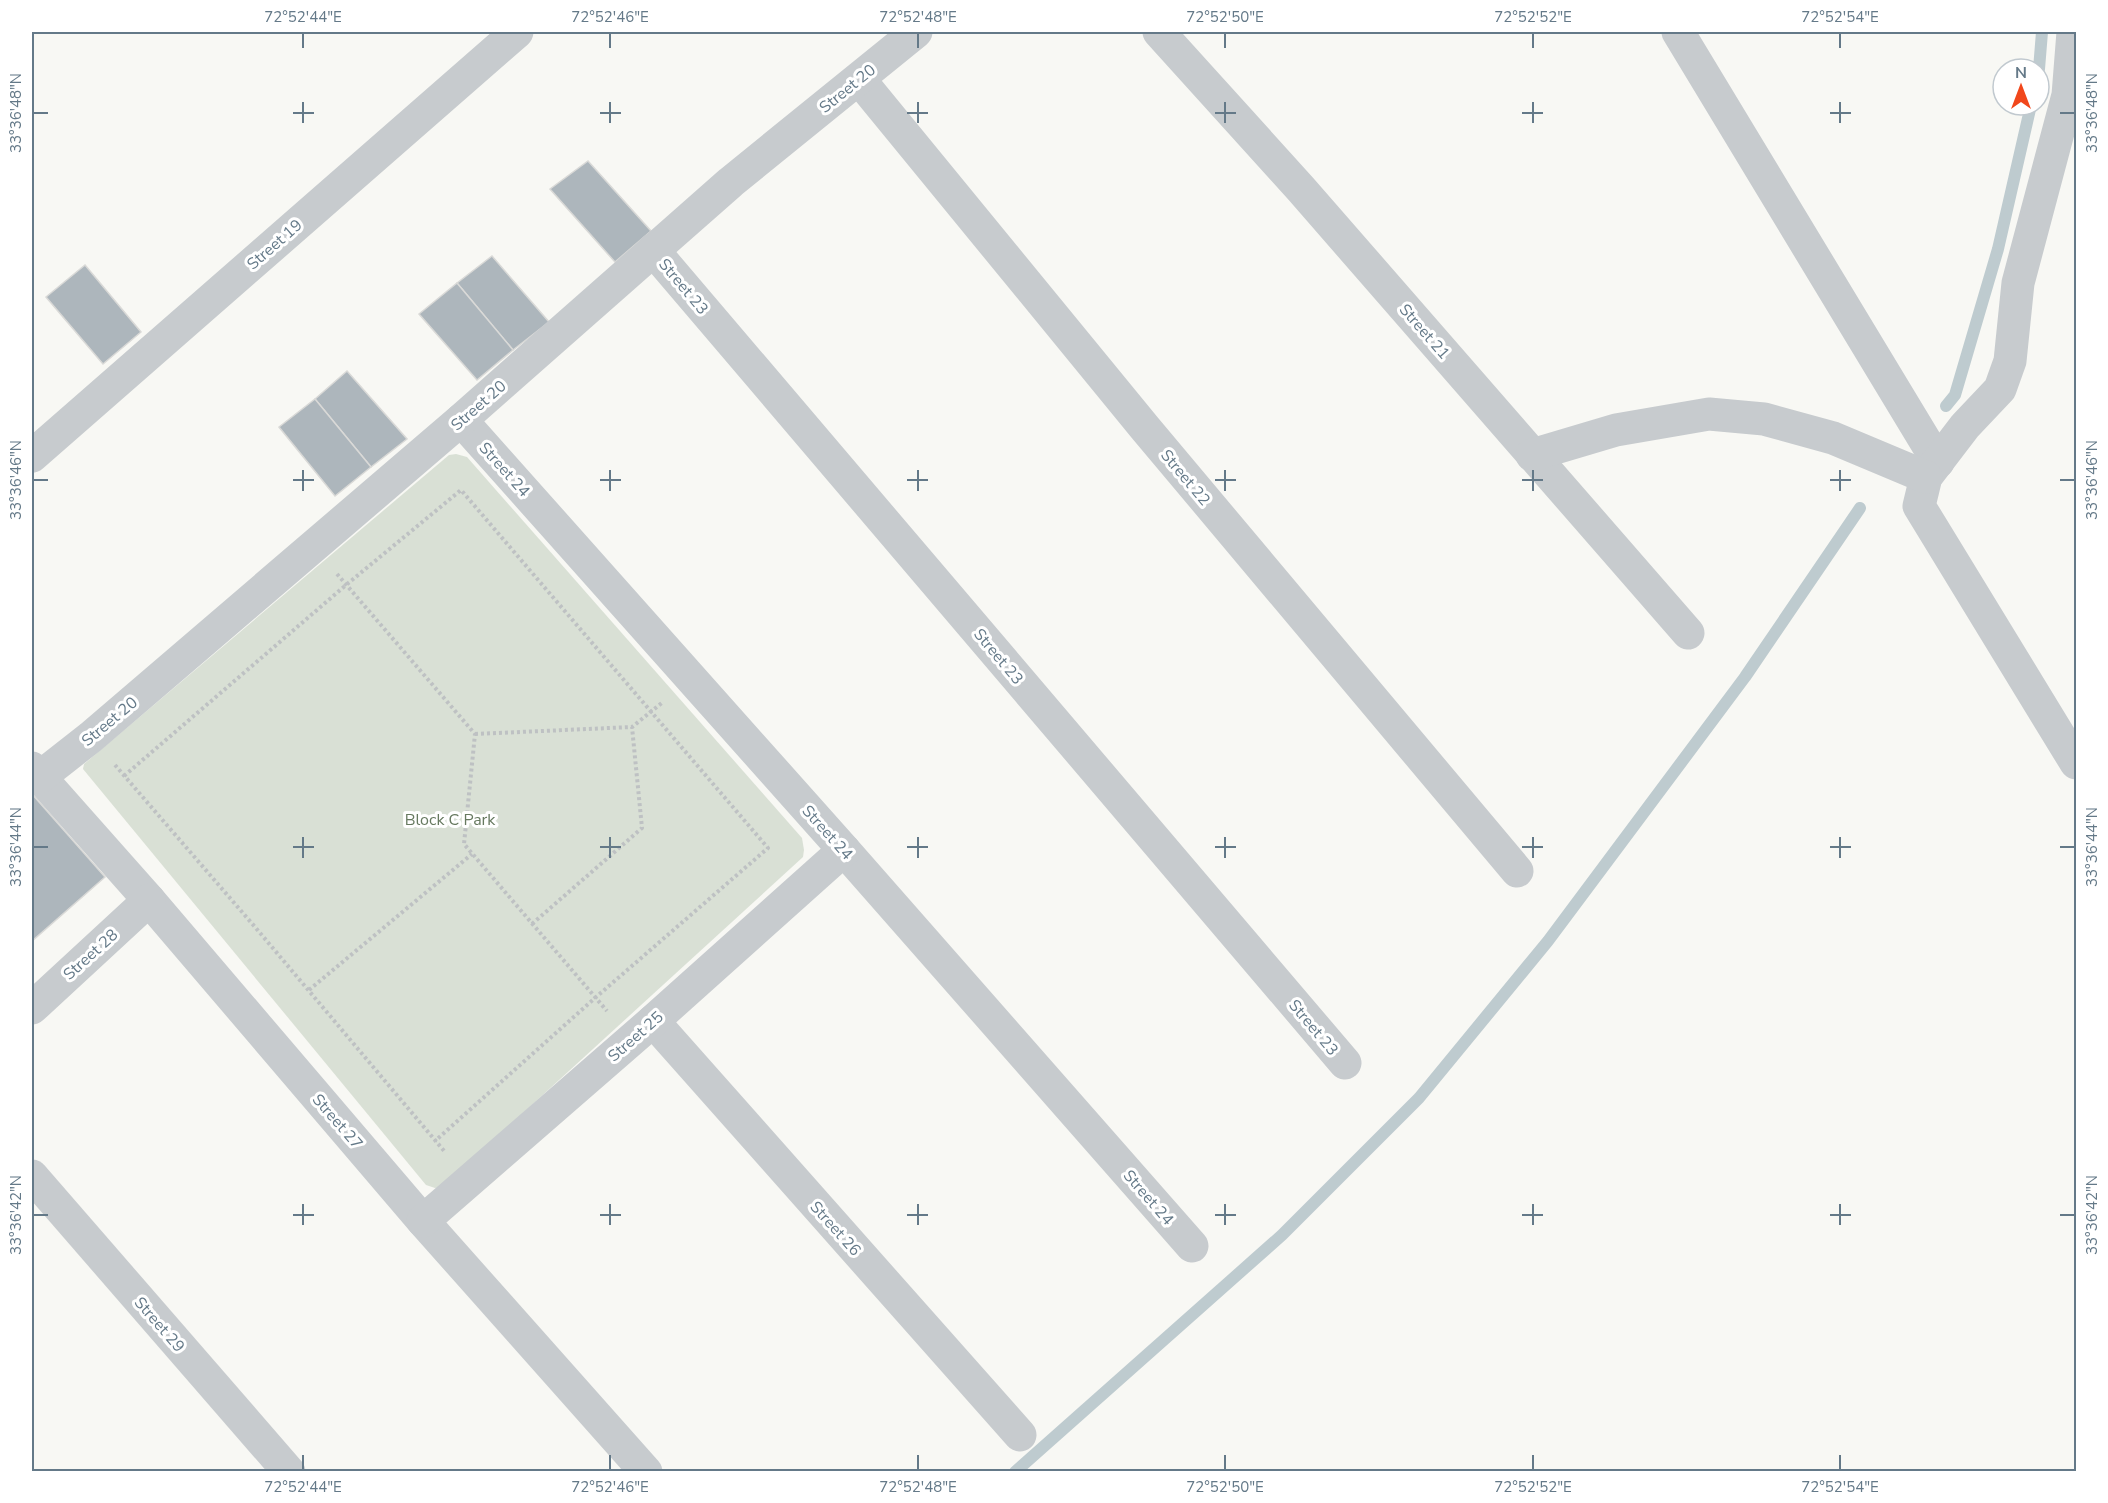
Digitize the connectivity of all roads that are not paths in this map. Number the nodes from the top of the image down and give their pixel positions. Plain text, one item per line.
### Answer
1 (517, 32) edge
2 (916, 32) edge
3 (1159, 32) edge
4 (1678, 32) edge
5 (2073, 32) edge
6 (859, 79) junction
7 (653, 250) junction
8 (461, 420) junction
9 (1532, 455) junction
10 (32, 456) edge
11 (1932, 470) junction
12 (1688, 633) dead end
13 (2076, 763) edge
14 (36, 773) edge
15 (844, 850) junction
16 (1517, 871) dead end
17 (149, 900) junction
18 (32, 1008) edge
19 (642, 1030) junction
20 (1345, 1063) dead end
21 (32, 1176) edge
22 (423, 1221) junction
23 (1192, 1246) dead end
24 (1020, 1435) dead end
25 (289, 1472) edge
26 (646, 1472) edge

1 - 10 street, Street 19
2 - 6 street, Street 20
3 - 9 street, Street 21
4 - 11 street
5 - 11 street
6 - 7 street, Street 20
6 - 16 street, Street 22
7 - 8 street, Street 20
7 - 20 street, Street 23
8 - 14 street, Street 20
8 - 15 street, Street 24
9 - 11 street
9 - 12 street, Street 21
11 - 13 street
14 - 17 street, Street 27
15 - 19 street, Street 25
15 - 23 street, Street 24
17 - 18 street, Street 28
17 - 22 street, Street 27
19 - 22 street, Street 25
19 - 24 street, Street 26
21 - 25 street, Street 29
22 - 26 street, Street 27

